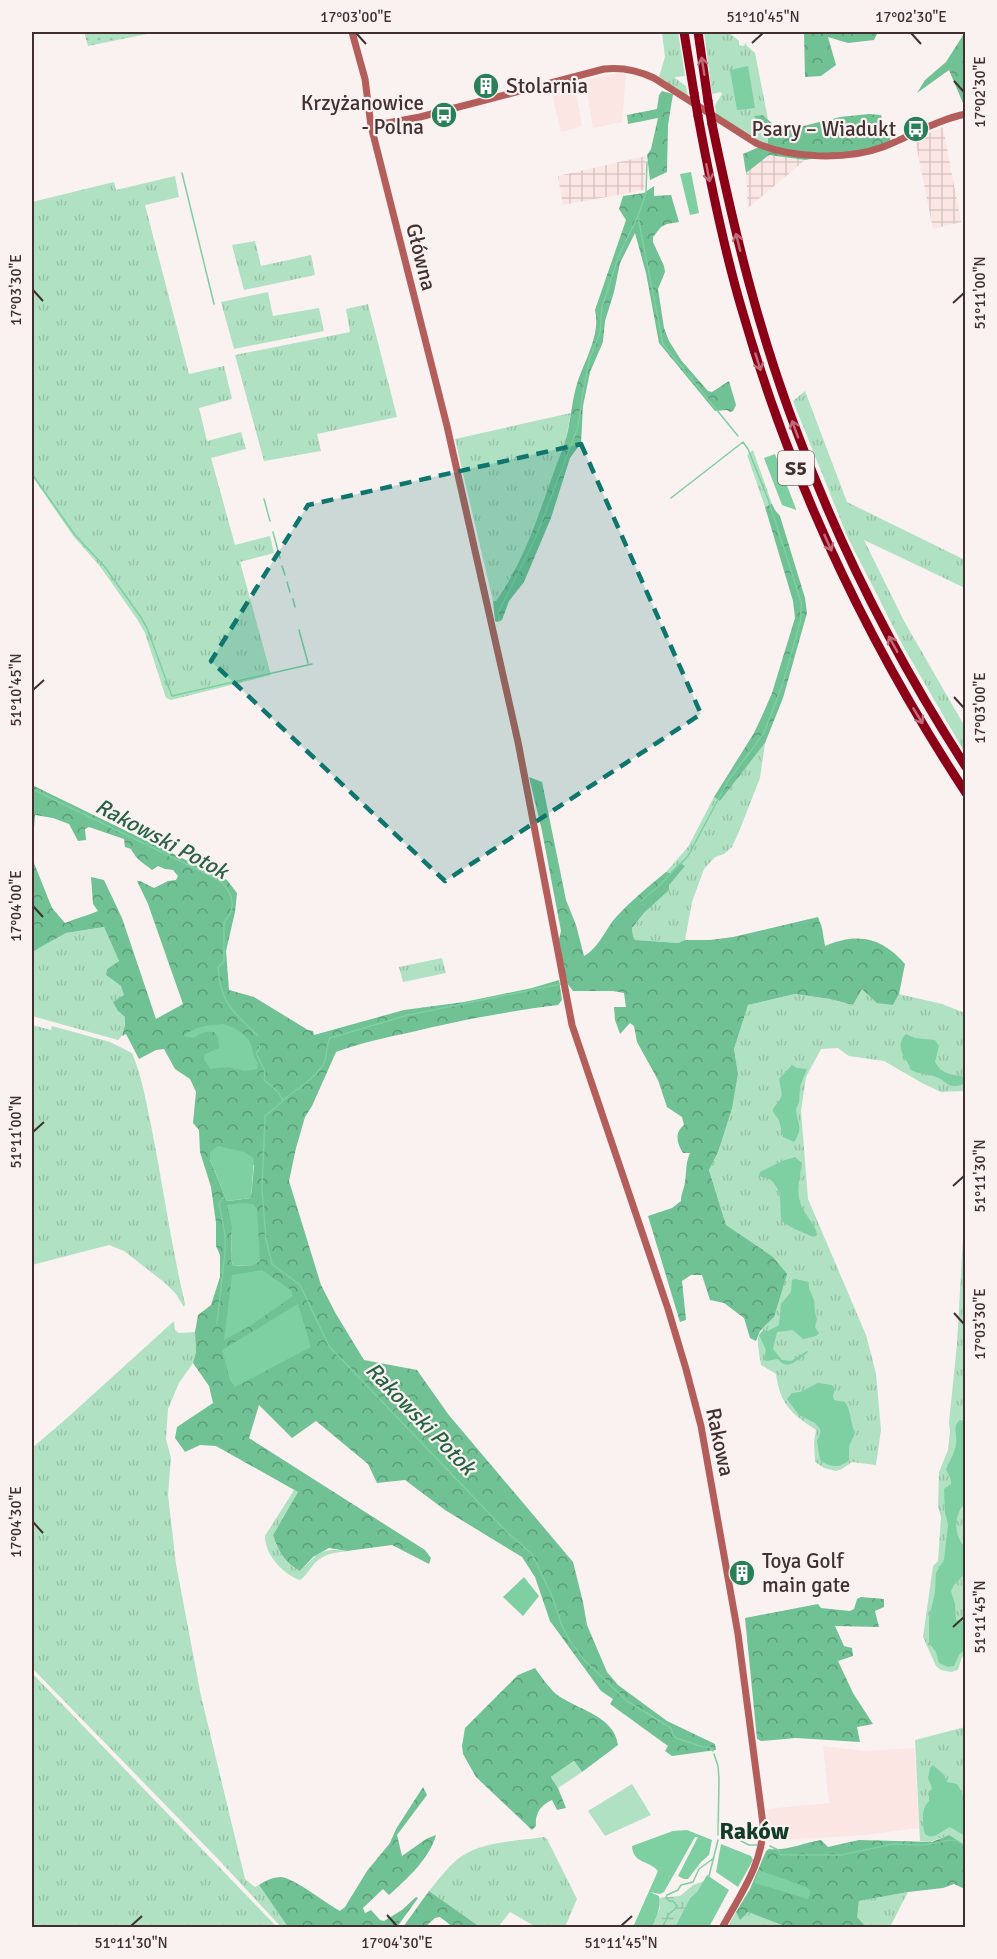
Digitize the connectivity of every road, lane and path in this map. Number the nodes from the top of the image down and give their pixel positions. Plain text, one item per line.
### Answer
1 (352, 32) edge
2 (684, 32) edge
3 (698, 32) edge
4 (966, 114) edge
5 (371, 126) junction
6 (966, 767) edge
7 (966, 793) edge
8 (562, 970) joint
9 (722, 1928) edge

1 - 5 street, Główna
2 -> 7 highway, S5, bridge
6 -> 3 highway, S5, bridge
4 - 5 street
5 - 8 street, Główna
8 - 9 street, Rakowa

